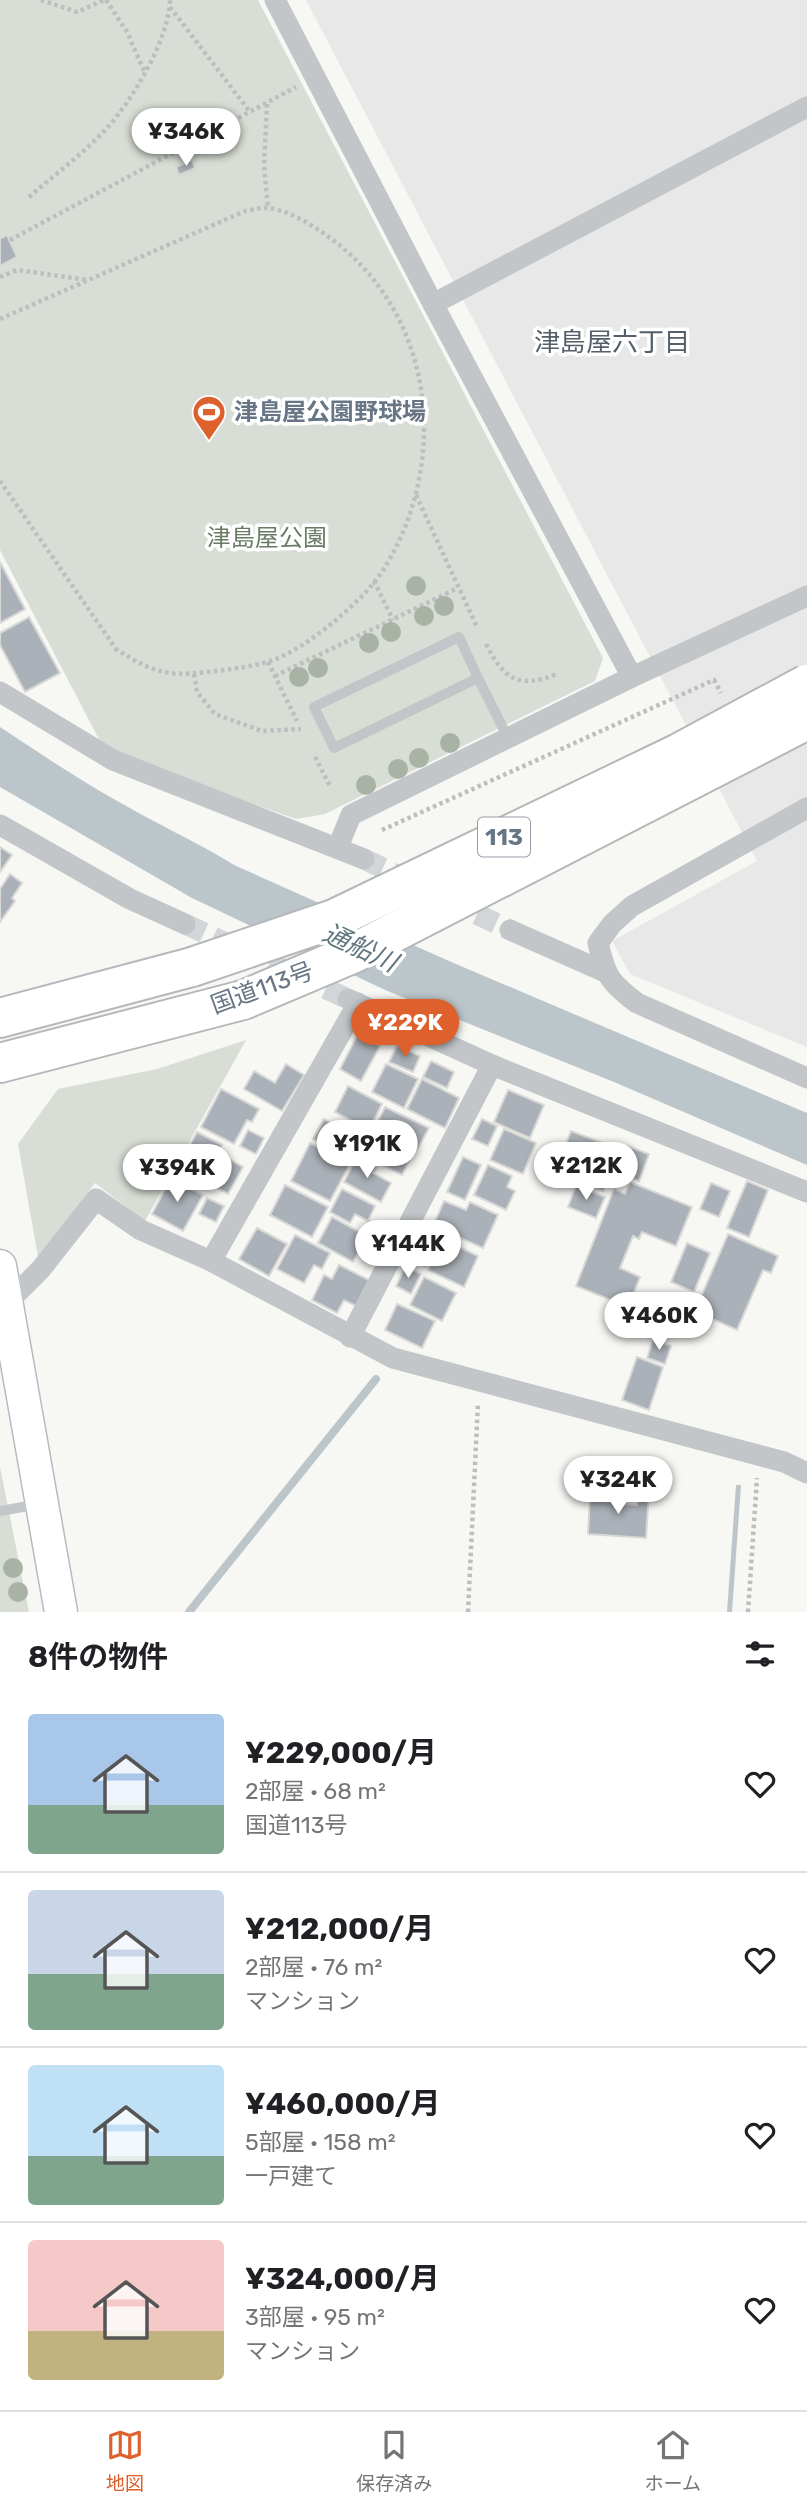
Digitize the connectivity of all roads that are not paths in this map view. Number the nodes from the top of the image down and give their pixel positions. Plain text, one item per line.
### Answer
1 (275, 0) edge
2 (807, 107) edge
3 (433, 304) junction
4 (807, 596) edge
5 (632, 677) junction
6 (478, 678) junction
7 (807, 684) edge
8 (0, 692) edge
9 (807, 720) edge
10 (508, 738) junction
11 (807, 807) edge
12 (0, 825) edge
13 (338, 847) junction
14 (364, 859) tunnel mouth
15 (185, 924) tunnel mouth
16 (510, 930) tunnel mouth
17 (605, 972) junction
18 (0, 1018) edge
19 (0, 1063) edge
20 (492, 1065) junction
21 (807, 1077) edge
22 (807, 1192) edge
23 (211, 1261) junction
24 (0, 1266) edge
25 (3, 1307) edge
26 (350, 1337) junction
27 (807, 1473) edge
28 (42, 1503) junction
29 (0, 1511) edge
30 (61, 1612) edge

1 - 3 street
2 - 3 street
3 - 5 street
4 - 5 street
5 - 10 street
6 - 6 lane
6 - 10 lane
7 - 18 highway, 国道113号 / 113, bridge
8 - 13 street
9 - 19 highway, 国道113号 / 113, bridge
10 - 13 street
11 - 17 street
12 - 15 street
13 - 14 street
16 - 17 street
17 - 21 street
20 - 22 street
20 - 23 street
20 - 26 street
23 - 25 street
23 - 26 street
24 - 25 street
25 - 28 street
26 - 27 street
28 - 29 lane
28 - 30 street

